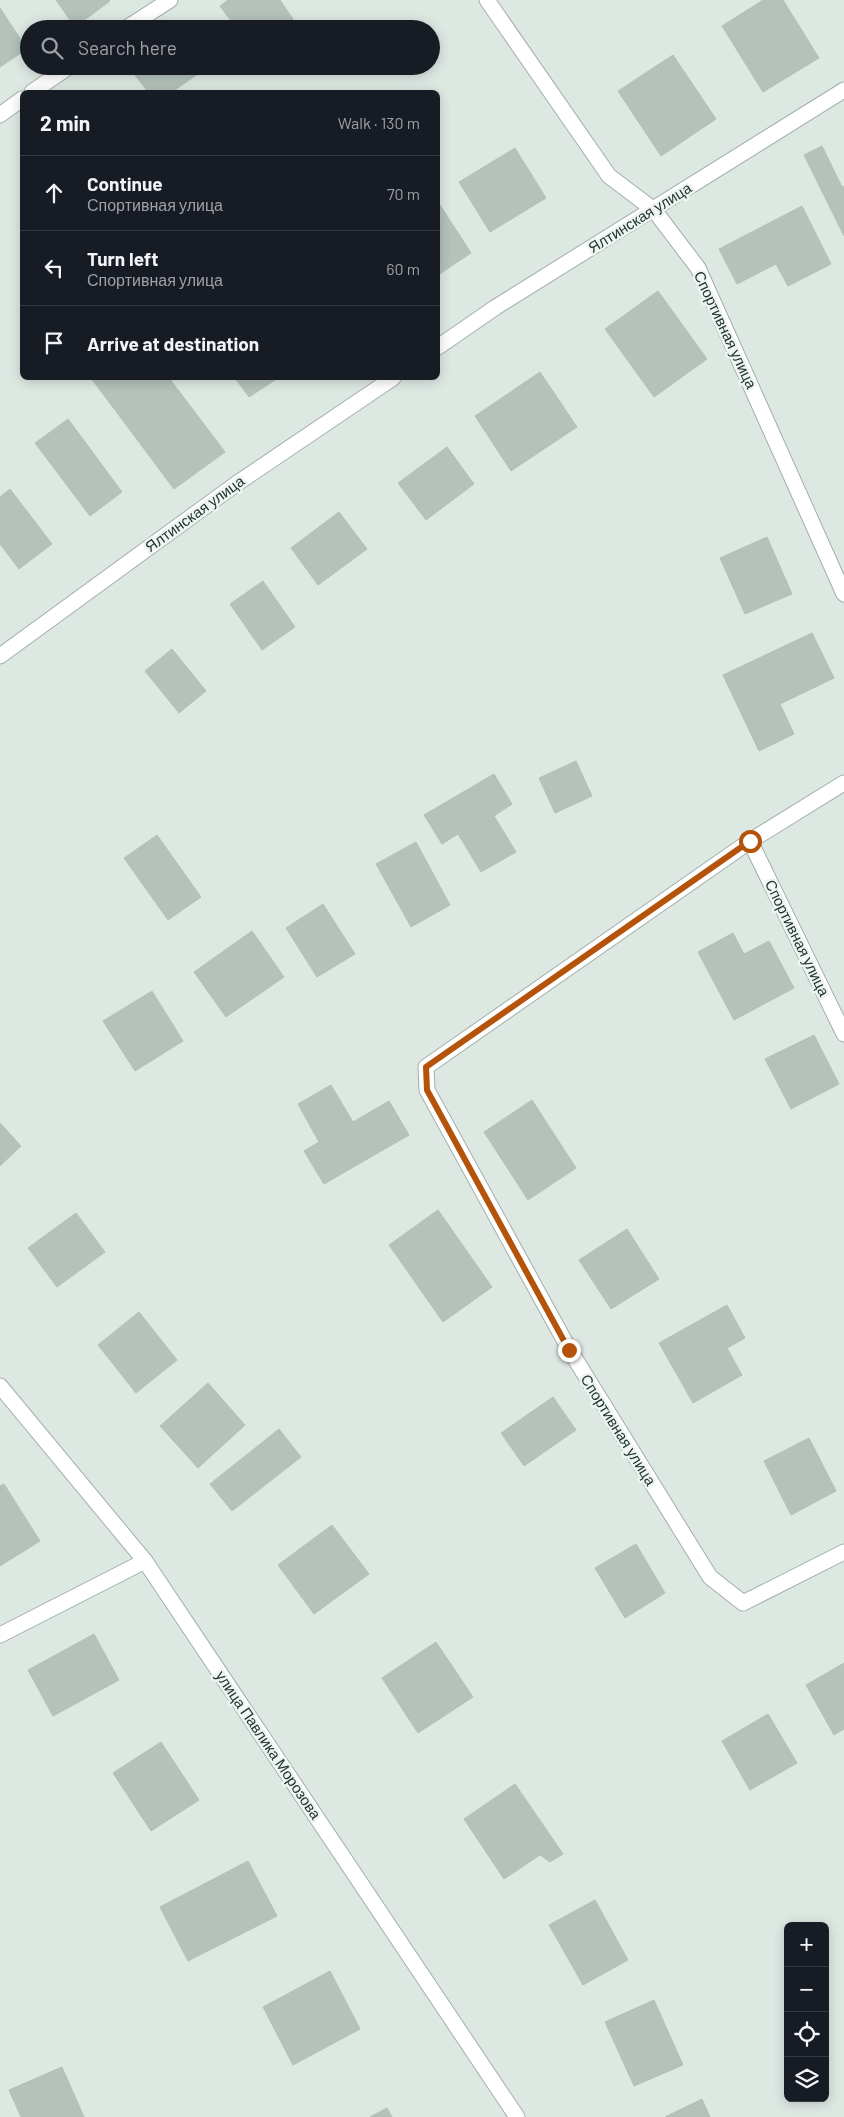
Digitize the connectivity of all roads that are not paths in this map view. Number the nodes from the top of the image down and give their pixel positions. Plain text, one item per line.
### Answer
1 (170, 0) edge
2 (487, 0) edge
3 (139, 20) edge
4 (57, 75) edge
5 (35, 90) edge
6 (844, 90) edge
7 (20, 100) edge
8 (0, 115) edge
9 (654, 210) junction
10 (440, 346) edge
11 (390, 380) edge
12 (844, 594) edge
13 (0, 656) edge
14 (844, 783) edge
15 (750, 841) junction
16 (844, 1034) edge
17 (0, 1386) edge
18 (844, 1552) edge
19 (145, 1561) junction
20 (0, 1635) edge
21 (517, 2117) edge

1 - 3 street
2 - 9 street, Спортивная улица
4 - 5 street
6 - 9 street, Ялтинская улица
7 - 8 street
9 - 10 street, Ялтинская улица
9 - 12 street, Спортивная улица
11 - 13 street, Ялтинская улица
14 - 15 street, Спортивная улица
15 - 16 street, Спортивная улица
15 - 18 street, Спортивная улица
17 - 19 street, улица Павлика Морозова
19 - 20 street
19 - 21 street, улица Павлика Морозова

